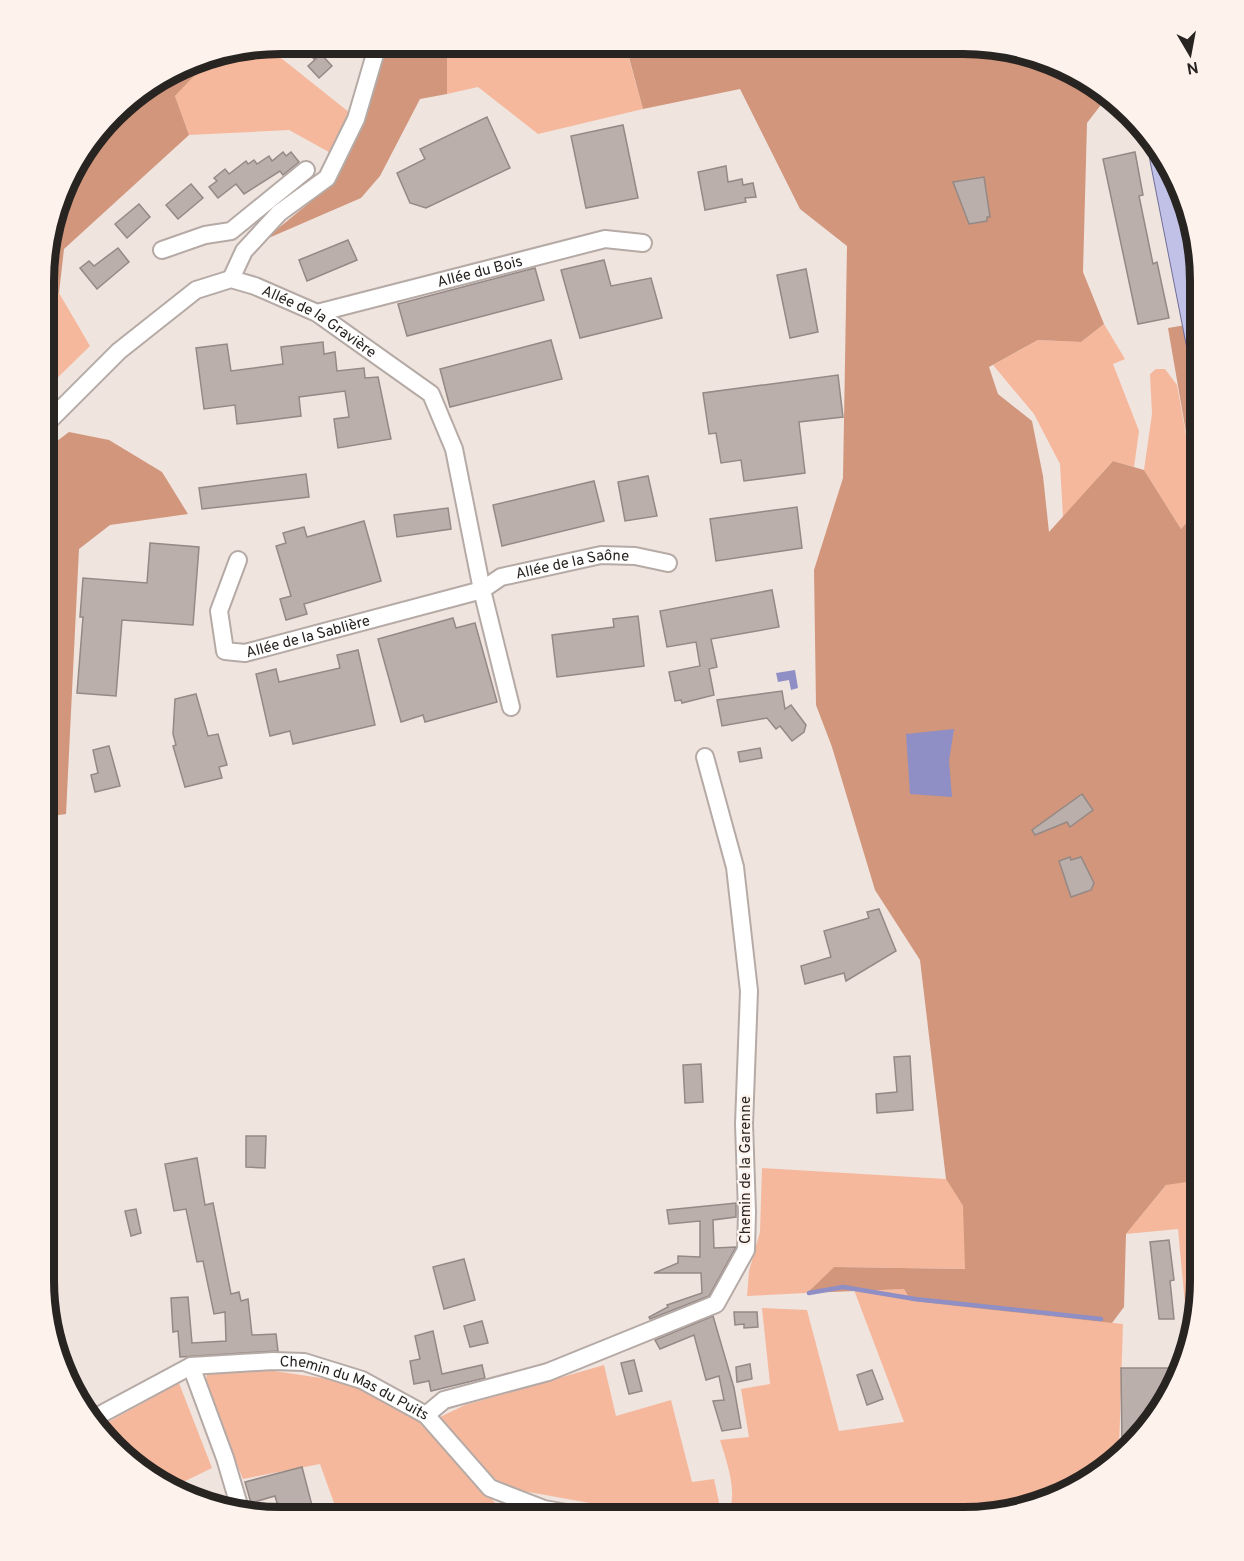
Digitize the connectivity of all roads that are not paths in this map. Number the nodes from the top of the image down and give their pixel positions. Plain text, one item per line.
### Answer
1 (375, 54) edge
2 (306, 170) dead end
3 (1168, 184) edge
4 (231, 231) junction
5 (643, 243) dead end
6 (162, 250) dead end
7 (244, 251) junction
8 (231, 279) junction
9 (1190, 294) edge
10 (316, 313) junction
11 (54, 417) edge
12 (238, 560) dead end
13 (668, 563) dead end
14 (482, 590) junction
15 (512, 707) dead end
16 (705, 757) dead end
17 (191, 1366) junction
18 (99, 1415) edge
19 (426, 1415) junction
20 (238, 1503) edge
21 (539, 1507) edge

1 - 7 street
2 - 4 street
3 - 9 main road
4 - 6 street
4 - 7 street
5 - 10 street, Allée du Bois
7 - 8 street
8 - 10 street, Allée de la Gravière
8 - 11 street
10 - 14 street, Allée de la Gravière
12 - 14 street, Allée de la Sablière
13 - 14 street, Allée de la Saône
14 - 15 street
16 - 19 street, Chemin de la Garenne
17 - 18 street, Chemin du Mas du Puits
17 - 19 street, Chemin du Mas du Puits
17 - 20 street
19 - 21 street, Chemin du Mas du Puits

